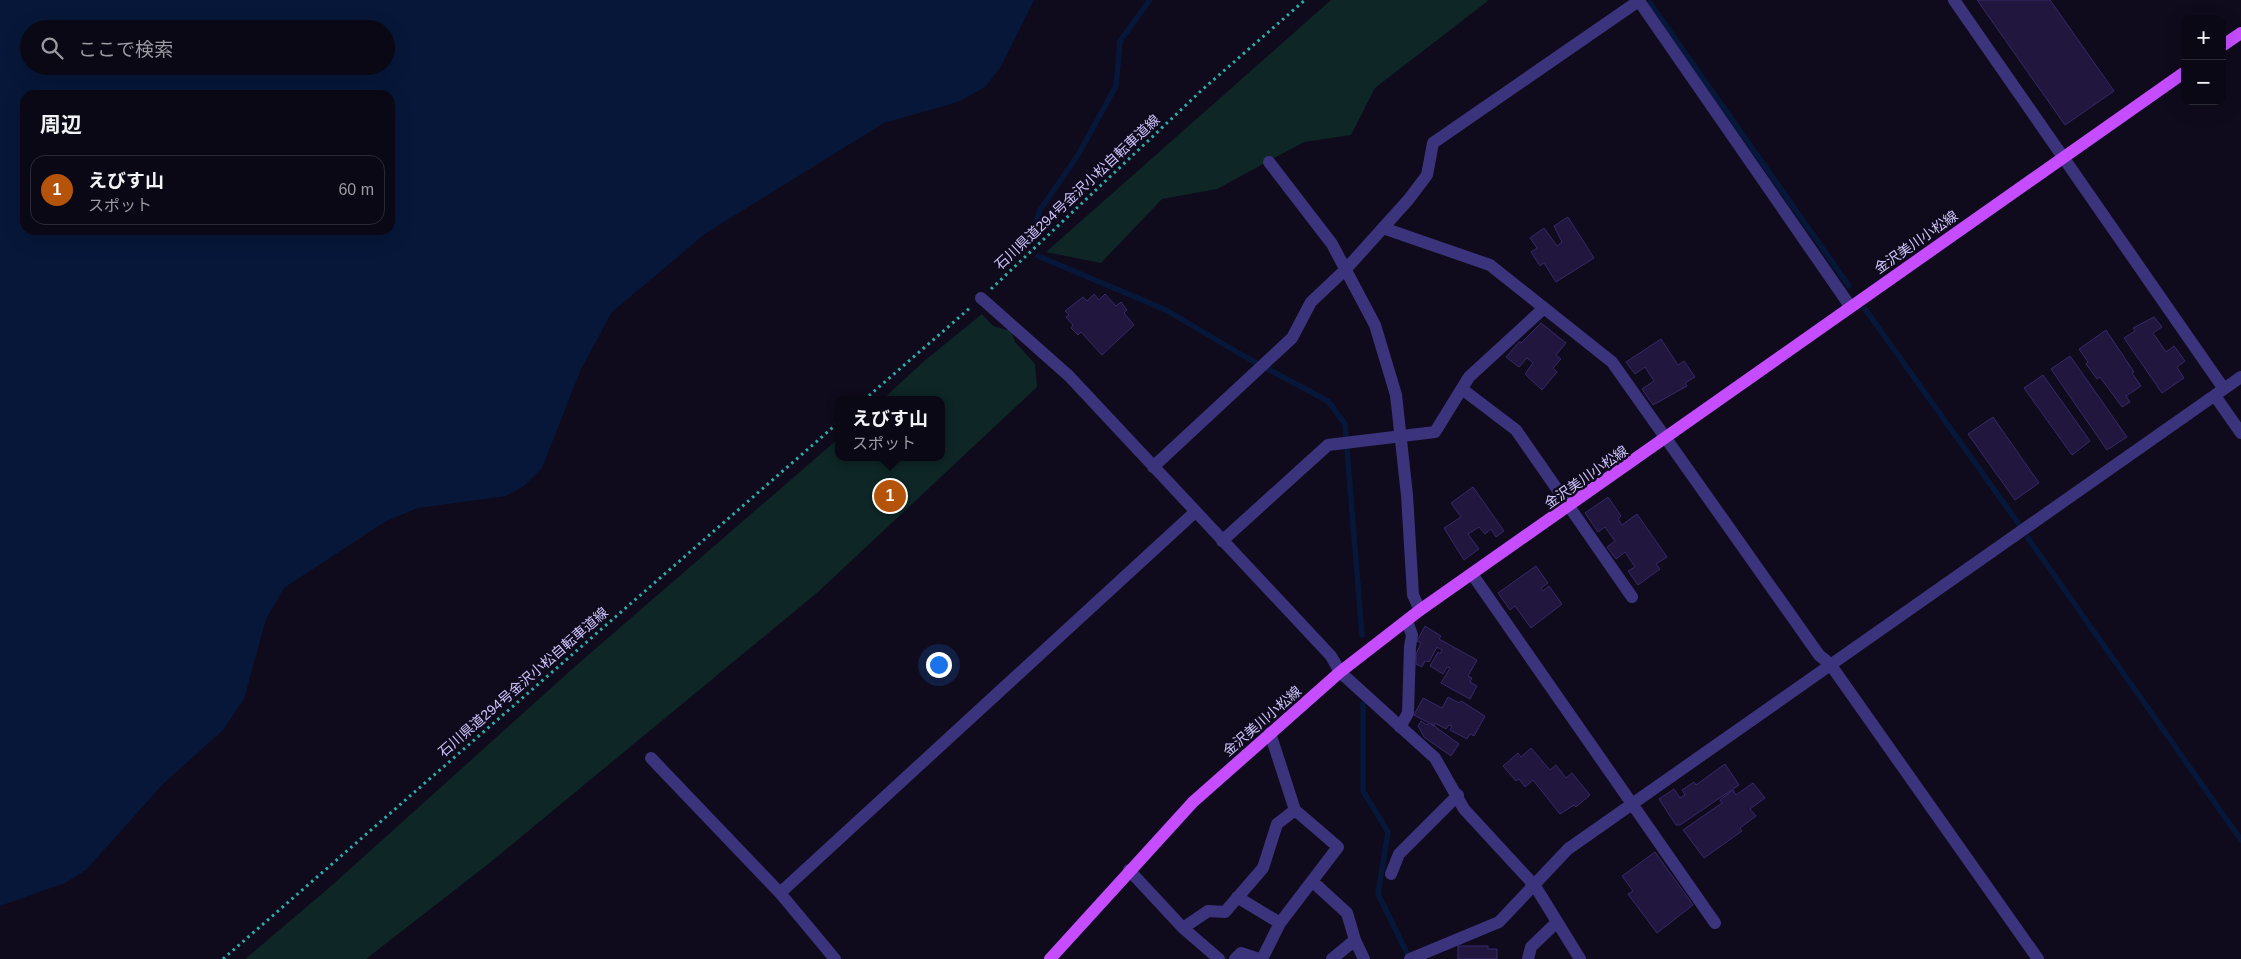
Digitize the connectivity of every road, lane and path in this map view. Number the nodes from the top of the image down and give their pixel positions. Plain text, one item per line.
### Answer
1 (1304, 0) edge
2 (1639, 0) edge
3 (1954, 0) edge
4 (2241, 33) edge
5 (2226, 43) edge
6 (2181, 75) edge
7 (2063, 157) junction
8 (1269, 162) dead end
9 (1383, 228) junction
10 (1346, 269) junction
11 (981, 298) junction
12 (1850, 306) junction
13 (1544, 308) junction
14 (2241, 377) edge
15 (1462, 389) junction
16 (2220, 393) junction
17 (869, 396) edge
18 (835, 425) edge
19 (2241, 434) edge
20 (1400, 437) junction
21 (1667, 438) junction
22 (1153, 467) junction
23 (1569, 507) junction
24 (1195, 512) junction
25 (1222, 541) junction
26 (1472, 574) junction
27 (1632, 597) dead end
28 (1420, 610) junction
29 (1407, 621) junction
30 (1830, 664) junction
31 (1340, 672) junction
32 (1400, 727) junction
33 (1270, 733) junction
34 (651, 758) dead end
35 (1458, 795) junction
36 (1632, 804) junction
37 (1295, 810) junction
38 (1129, 870) junction
39 (1391, 874) dead end
40 (1312, 881) junction
41 (1534, 886) junction
42 (780, 893) junction
43 (1237, 897) junction
44 (1557, 922) junction
45 (1280, 923) junction
46 (1715, 923) dead end
47 (1184, 928) junction
48 (1354, 940) junction
49 (223, 959) edge
50 (835, 959) edge
51 (1050, 959) edge
52 (1219, 959) edge
53 (1235, 959) edge
54 (1260, 959) edge
55 (1332, 959) edge
56 (1364, 959) edge
57 (1410, 959) edge
58 (1528, 959) edge
59 (1580, 959) edge
60 (2038, 959) edge

1 - 11 path, 石川県道294号金沢小松自転車道線
2 - 9 street
2 - 12 street
3 - 7 street
4 - 5 main road
6 - 7 main road, 金沢美川小松線
7 - 12 main road, 金沢美川小松線
7 - 16 street
8 - 10 street
9 - 10 street
9 - 13 street
10 - 20 street
10 - 22 street
11 - 17 path, 石川県道294号金沢小松自転車道線
11 - 22 street
12 - 21 main road, 金沢美川小松線
13 - 15 street
13 - 21 street
14 - 16 street
15 - 20 street
15 - 23 street
16 - 19 street
16 - 30 street
18 - 49 path, 石川県道294号金沢小松自転車道線
20 - 25 street
20 - 28 street
21 - 23 main road, 金沢美川小松線
21 - 30 street
22 - 24 street
23 - 26 main road, 金沢美川小松線
23 - 27 street
24 - 25 street
24 - 42 street
25 - 31 street
26 - 28 main road, 金沢美川小松線
26 - 36 street
28 - 29 main road, 金沢美川小松線
29 - 31 main road, 金沢美川小松線
29 - 32 street
30 - 36 street
30 - 60 street
31 - 32 street
31 - 33 main road, 金沢美川小松線
32 - 35 street
33 - 37 street
33 - 38 main road, 金沢美川小松線
34 - 42 street
35 - 39 street
35 - 41 street
36 - 41 street
36 - 46 street
37 - 40 street
37 - 43 street
38 - 47 street
38 - 51 main road, 金沢美川小松線
40 - 45 street
40 - 48 street
41 - 44 street
41 - 57 street
42 - 50 street
43 - 45 street
43 - 47 street
44 - 58 street
44 - 59 street
45 - 54 street
47 - 52 street
48 - 55 street
48 - 56 street
53 - 54 street

